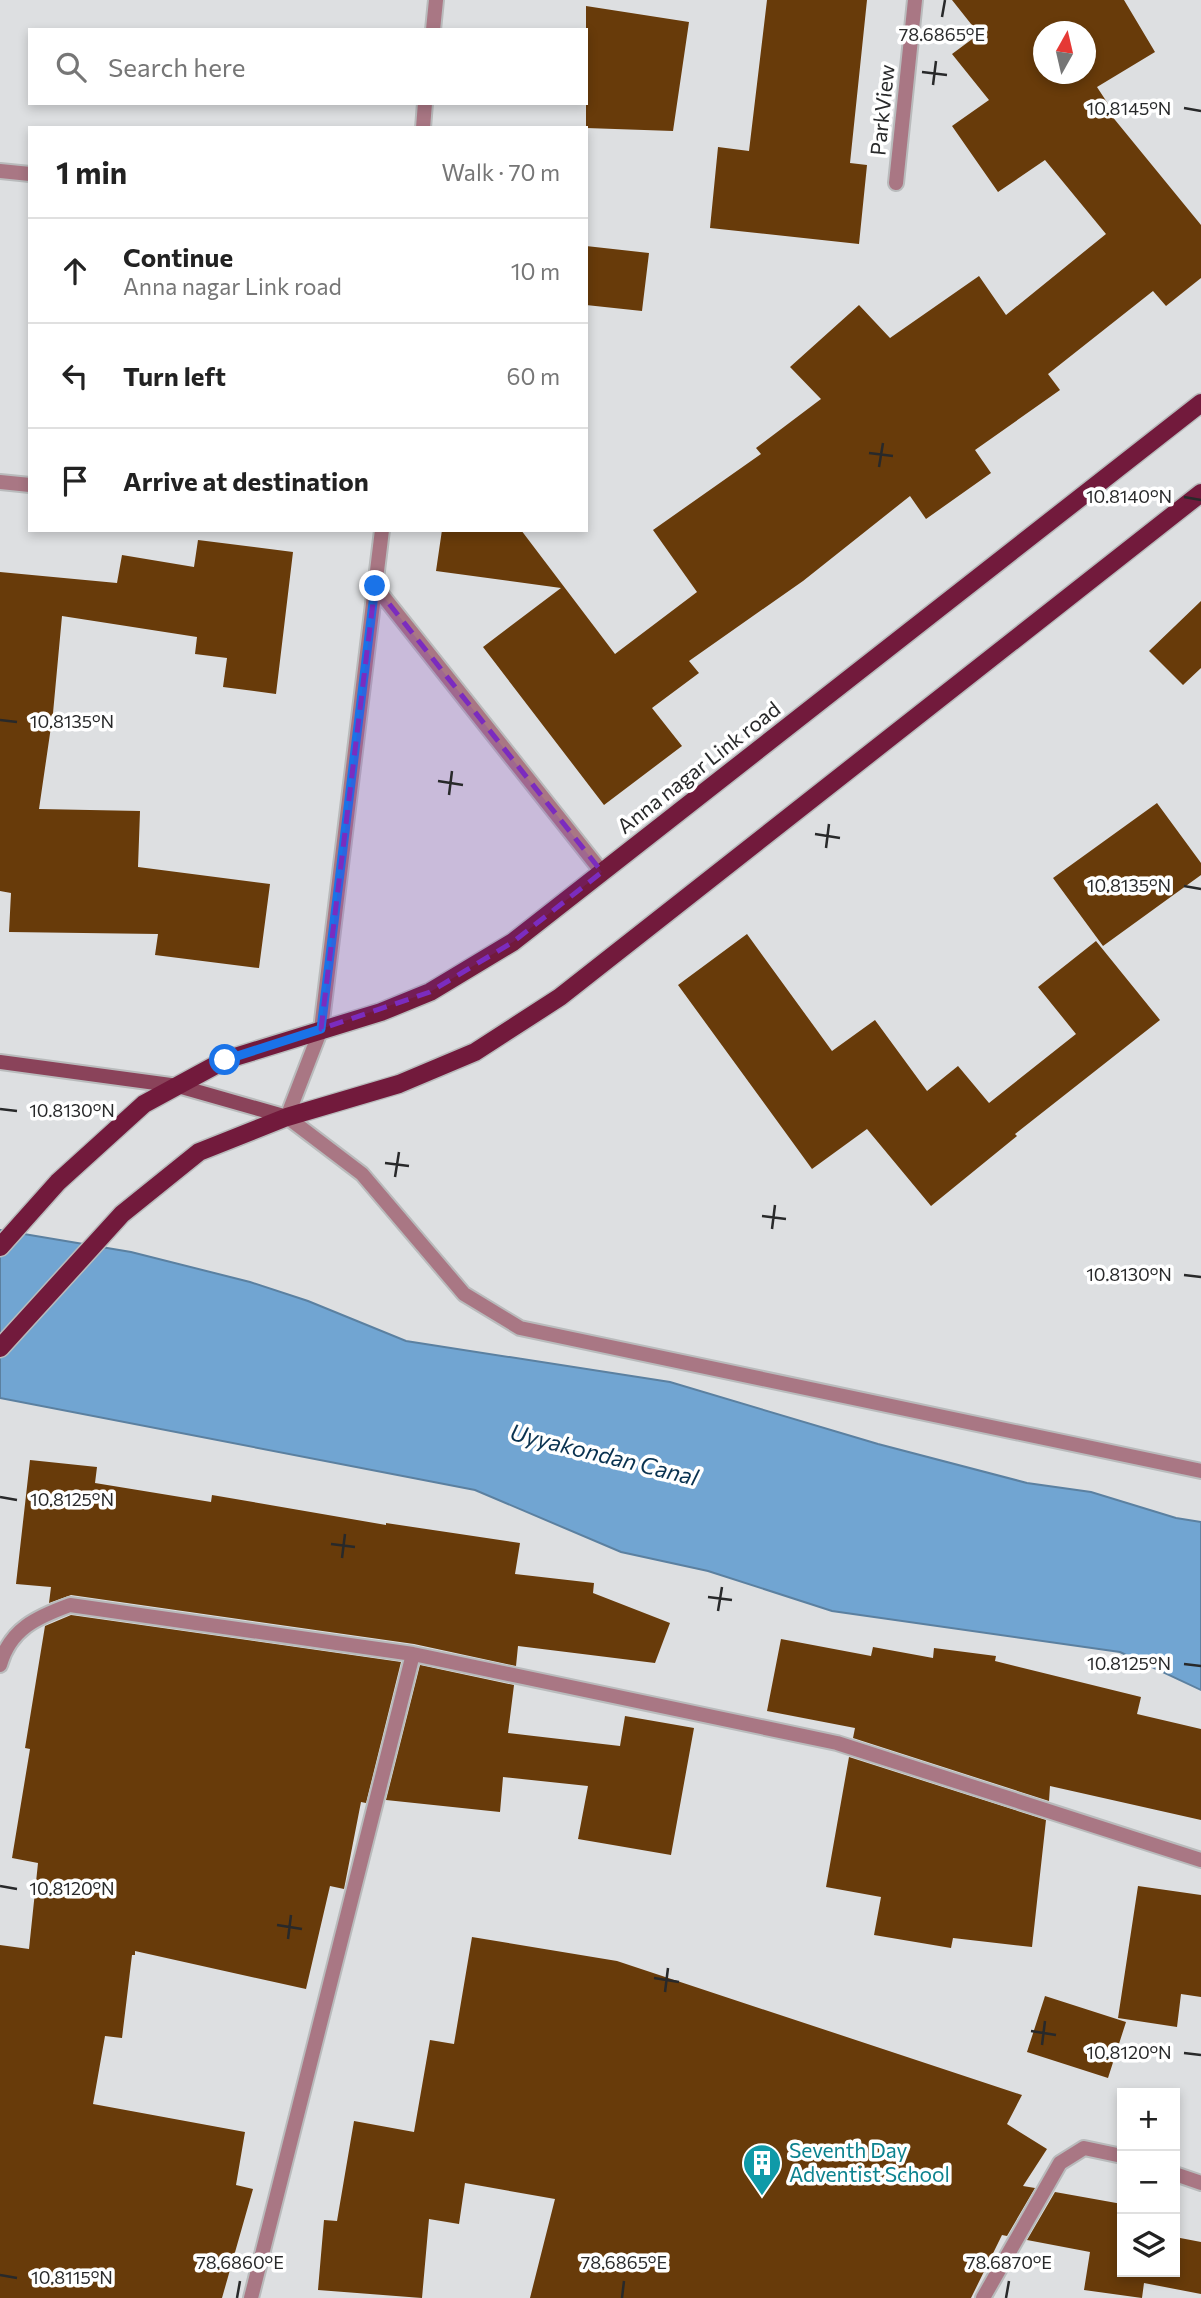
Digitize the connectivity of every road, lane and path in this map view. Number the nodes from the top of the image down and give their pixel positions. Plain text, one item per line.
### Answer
1 (436, 0) edge
2 (915, 0) edge
3 (433, 28) edge
4 (425, 105) edge
5 (423, 126) edge
6 (0, 171) edge
7 (28, 174) edge
8 (896, 183) dead end
9 (1201, 403) edge
10 (0, 482) edge
11 (28, 485) edge
12 (1201, 494) edge
13 (382, 532) edge
14 (375, 586) junction
15 (602, 872) junction
16 (321, 1029) junction
17 (0, 1062) edge
18 (178, 1086) junction
19 (287, 1117) junction
20 (0, 1247) edge
21 (0, 1348) edge
22 (1201, 1471) edge
23 (413, 1654) junction
24 (0, 1665) edge
25 (1201, 1860) edge
26 (1117, 2155) edge
27 (1180, 2176) edge
28 (1201, 2183) edge
29 (251, 2298) edge
30 (983, 2298) edge

1 - 3 street
2 - 8 street, ParkView
4 - 5 street
6 - 7 street
9 - 15 main road, Anna nagar Link road
10 - 11 street
12 - 19 main road
13 - 14 street
14 - 15 street
14 - 16 street
15 - 16 main road, Anna nagar Link road
16 - 18 main road, Anna nagar Link road
16 - 19 street
17 - 18 street
18 - 19 street
18 - 20 main road, Anna nagar Link road
19 - 21 main road
19 - 22 street
23 - 24 street
23 - 25 street
23 - 29 street
26 - 30 street
27 - 28 street

